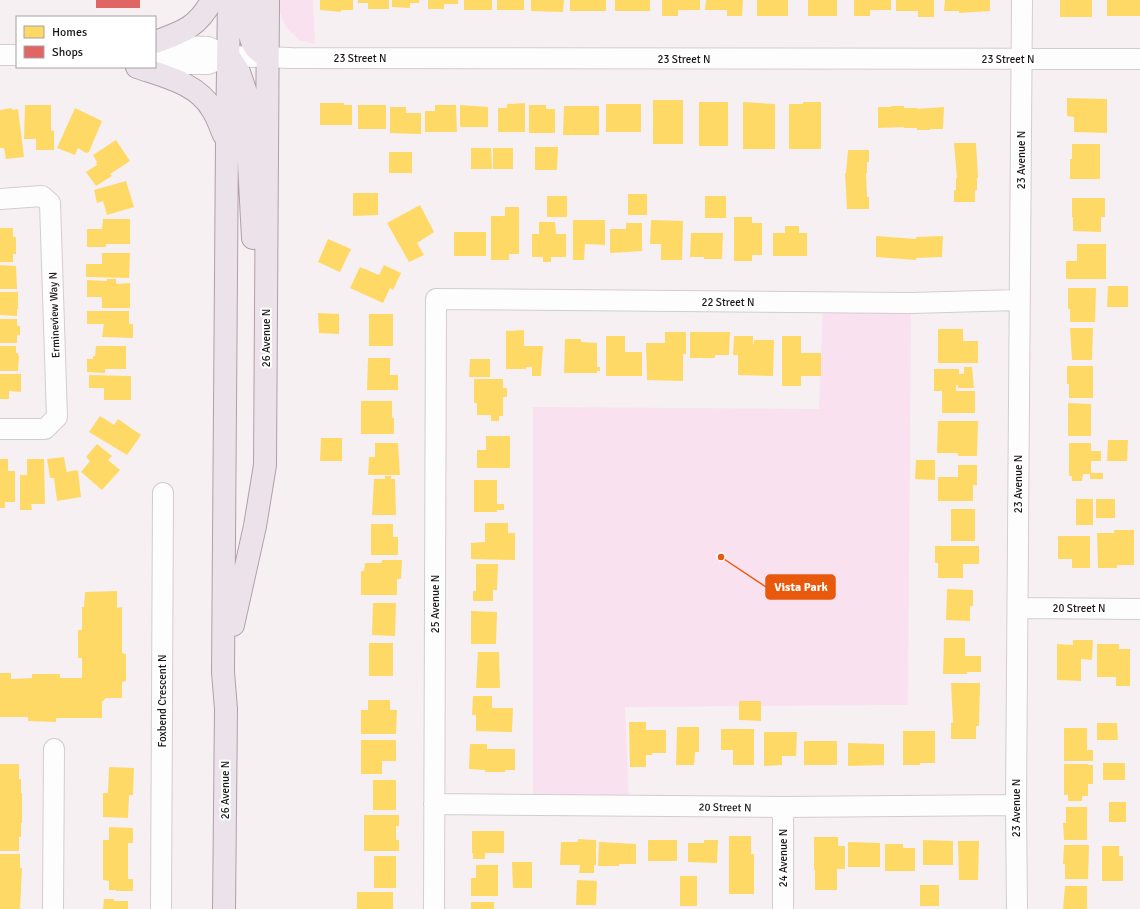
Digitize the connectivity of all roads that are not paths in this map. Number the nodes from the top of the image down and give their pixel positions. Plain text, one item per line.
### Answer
1 (212, 0) edge
2 (229, 0) edge
3 (250, 0) edge
4 (268, 0) edge
5 (1022, 0) edge
6 (156, 42) edge
7 (156, 46) edge
8 (0, 55) edge
9 (16, 55) edge
10 (228, 56) junction
11 (267, 58) junction
12 (1140, 58) edge
13 (1021, 59) junction
14 (156, 64) edge
15 (140, 68) edge
16 (227, 141) junction
17 (0, 199) edge
18 (436, 299) joint
19 (1019, 300) junction
20 (267, 331) junction
21 (0, 429) edge
22 (163, 493) dead end
23 (1018, 608) junction
24 (1140, 609) edge
25 (223, 672) junction
26 (54, 749) dead end
27 (434, 804) junction
28 (1016, 805) junction
29 (783, 807) junction
30 (53, 909) edge
31 (161, 909) edge
32 (224, 909) edge
33 (434, 909) edge
34 (783, 909) edge
35 (1016, 909) edge

1 - 6 main road
2 - 10 main road, 26 Avenue N
3 - 11 main road
4 - 11 main road, 26 Avenue N
5 - 13 street, 23 Avenue N
7 - 10 street, 23 Street N
8 - 9 street
10 - 11 street, 23 Street N
10 - 14 street, 23 Street N
10 - 16 main road, 26 Avenue N
10 - 20 main road
11 - 13 street, 23 Street N
11 - 20 main road, 26 Avenue N
12 - 13 street, 23 Street N
13 - 19 street, 23 Avenue N
15 - 16 main road
16 - 25 main road, 26 Avenue N
17 - 21 street, Ermineview Way N
18 - 19 street, 22 Street N
18 - 27 street, 25 Avenue N
19 - 23 street, 23 Avenue N
20 - 25 main road, 26 Avenue N
22 - 31 street, Foxbend Crescent N
23 - 24 street, 20 Street N
23 - 28 street, 23 Avenue N
25 - 32 main road, 26 Avenue N
26 - 30 street
27 - 29 street, 20 Street N
27 - 33 street, 25 Avenue N
28 - 29 street, 20 Street N
28 - 35 street, 23 Avenue N
29 - 34 street, 24 Avenue N

